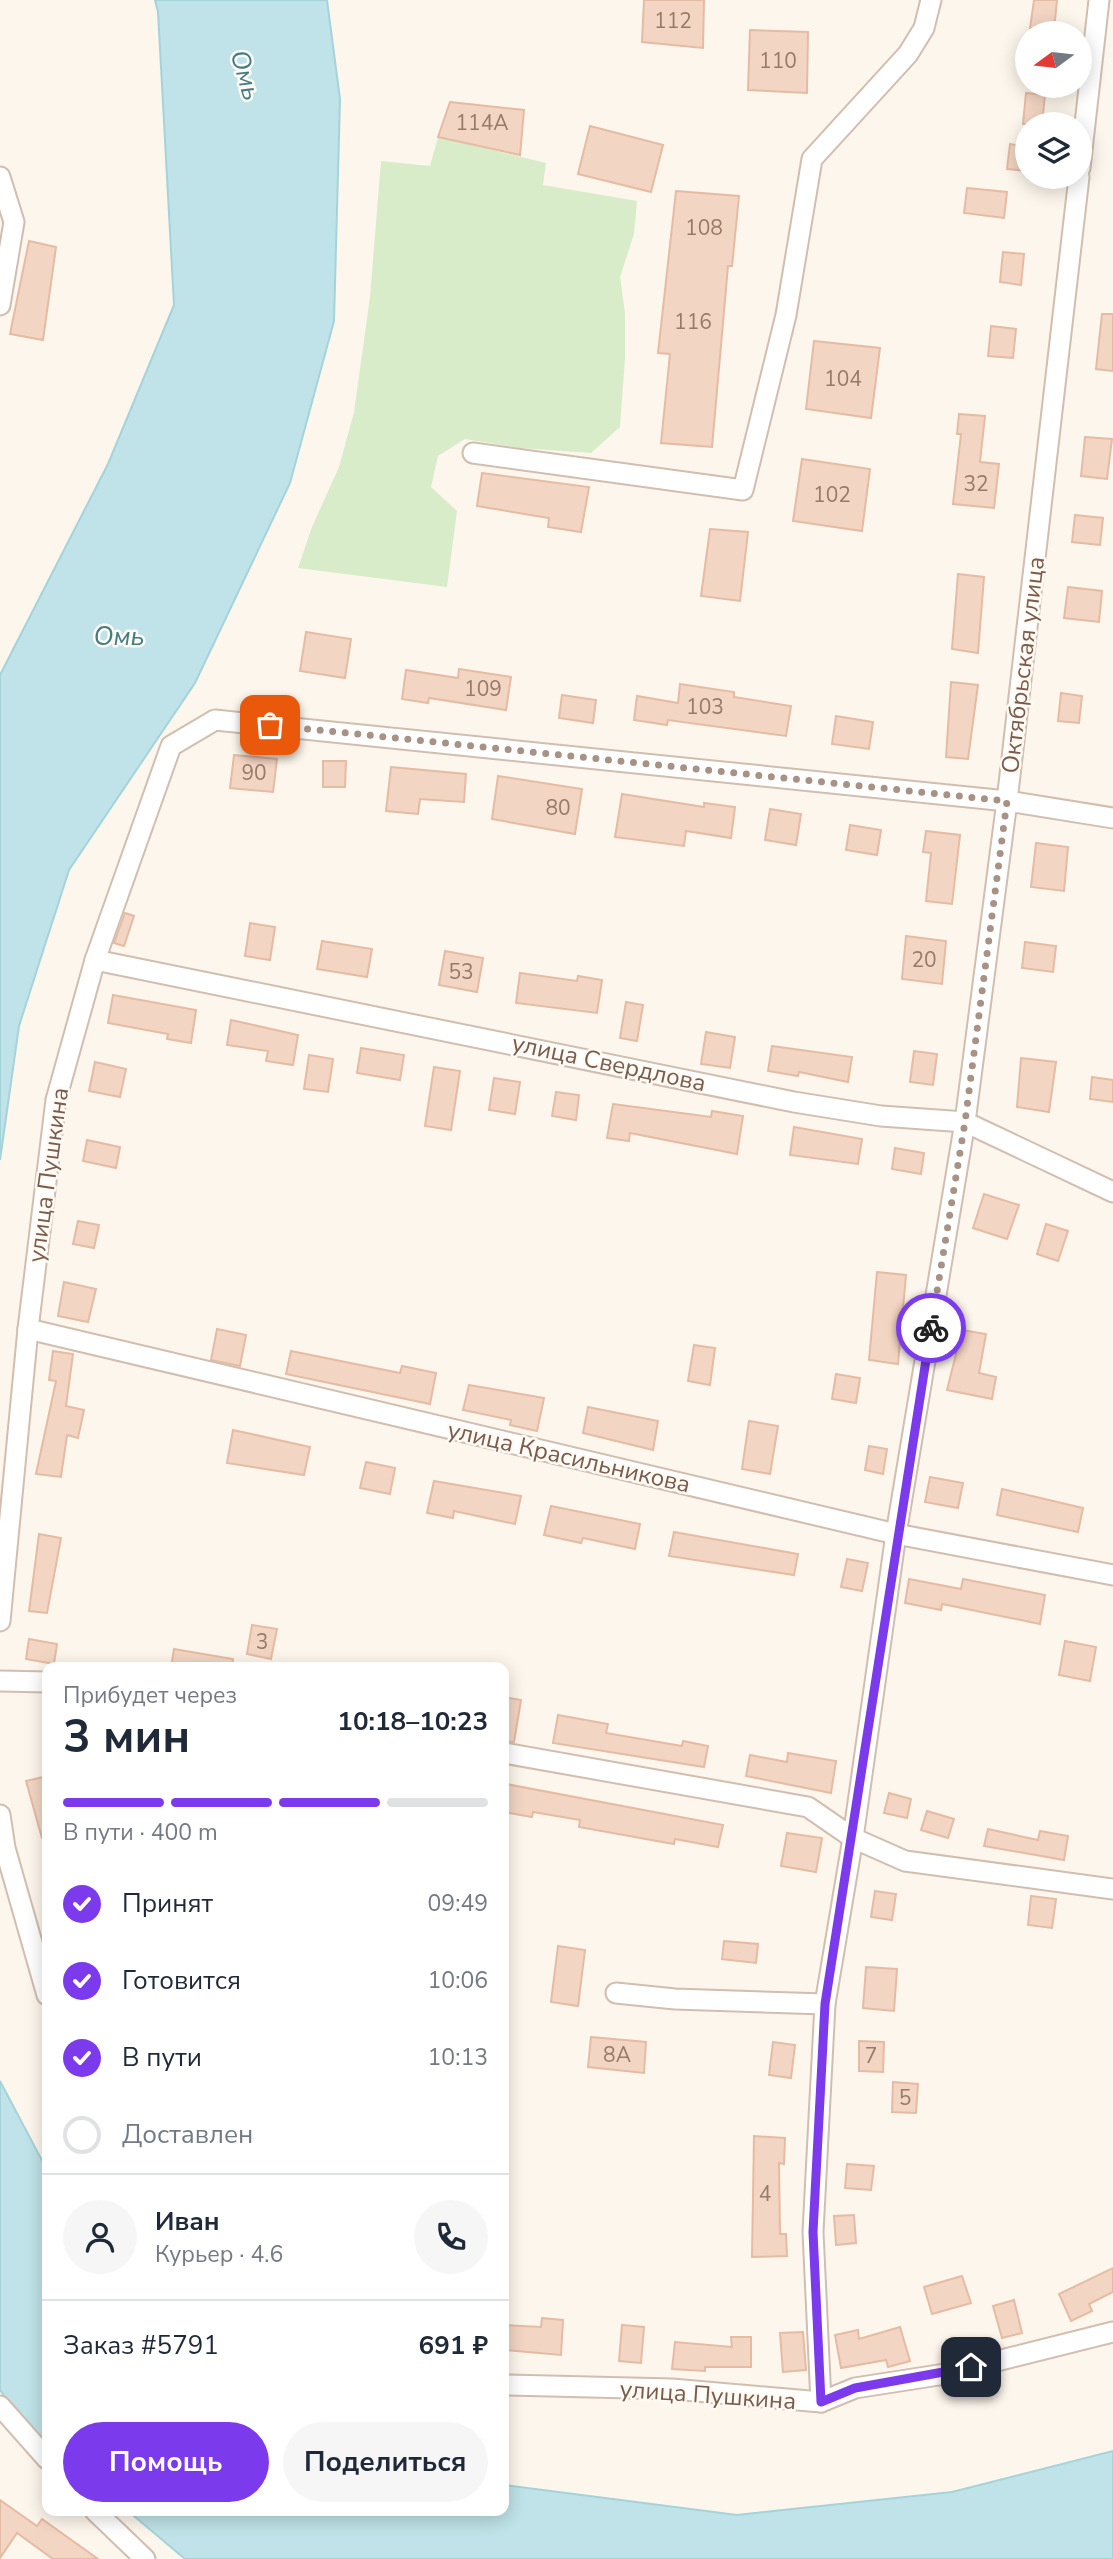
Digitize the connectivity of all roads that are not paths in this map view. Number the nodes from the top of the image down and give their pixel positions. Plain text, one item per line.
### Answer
1 (931, 0) edge
2 (1099, 0) edge
3 (1086, 112) edge
4 (0, 177) edge
5 (1078, 189) edge
6 (0, 305) edge
7 (473, 453) dead end
8 (1007, 801) junction
9 (1113, 818) edge
10 (95, 960) junction
11 (965, 1122) junction
12 (1113, 1192) edge
13 (28, 1329) junction
14 (897, 1534) junction
15 (1113, 1575) edge
16 (0, 1621) edge
17 (0, 1681) edge
18 (42, 1682) edge
19 (509, 1754) edge
20 (0, 1815) edge
21 (853, 1838) junction
22 (1113, 1889) edge
23 (42, 1978) edge
24 (617, 1993) dead end
25 (825, 2004) junction
26 (1113, 2332) edge
27 (509, 2385) edge
28 (821, 2402) junction
29 (0, 2406) edge
30 (42, 2453) edge
31 (100, 2516) edge
32 (145, 2559) edge

1 - 7 street
2 - 3 street
4 - 6 street
5 - 8 street, Октябрьская улица
8 - 9 street
8 - 10 street, улица Пушкина
8 - 11 street, Октябрьская улица
10 - 11 street, улица Свердлова
10 - 13 street, улица Пушкина
11 - 12 street, улица Свердлова
11 - 14 street, Октябрьская улица
13 - 14 street, улица Красильникова
13 - 16 street, улица Пушкина
14 - 15 street, улица Красильникова
14 - 21 street, Октябрьская улица
17 - 18 street
19 - 21 street
20 - 23 street
21 - 22 street
21 - 25 street, Октябрьская улица
24 - 25 street
25 - 28 street, Октябрьская улица
26 - 28 street, улица Пушкина
27 - 28 street, улица Пушкина
29 - 30 street
31 - 32 street

